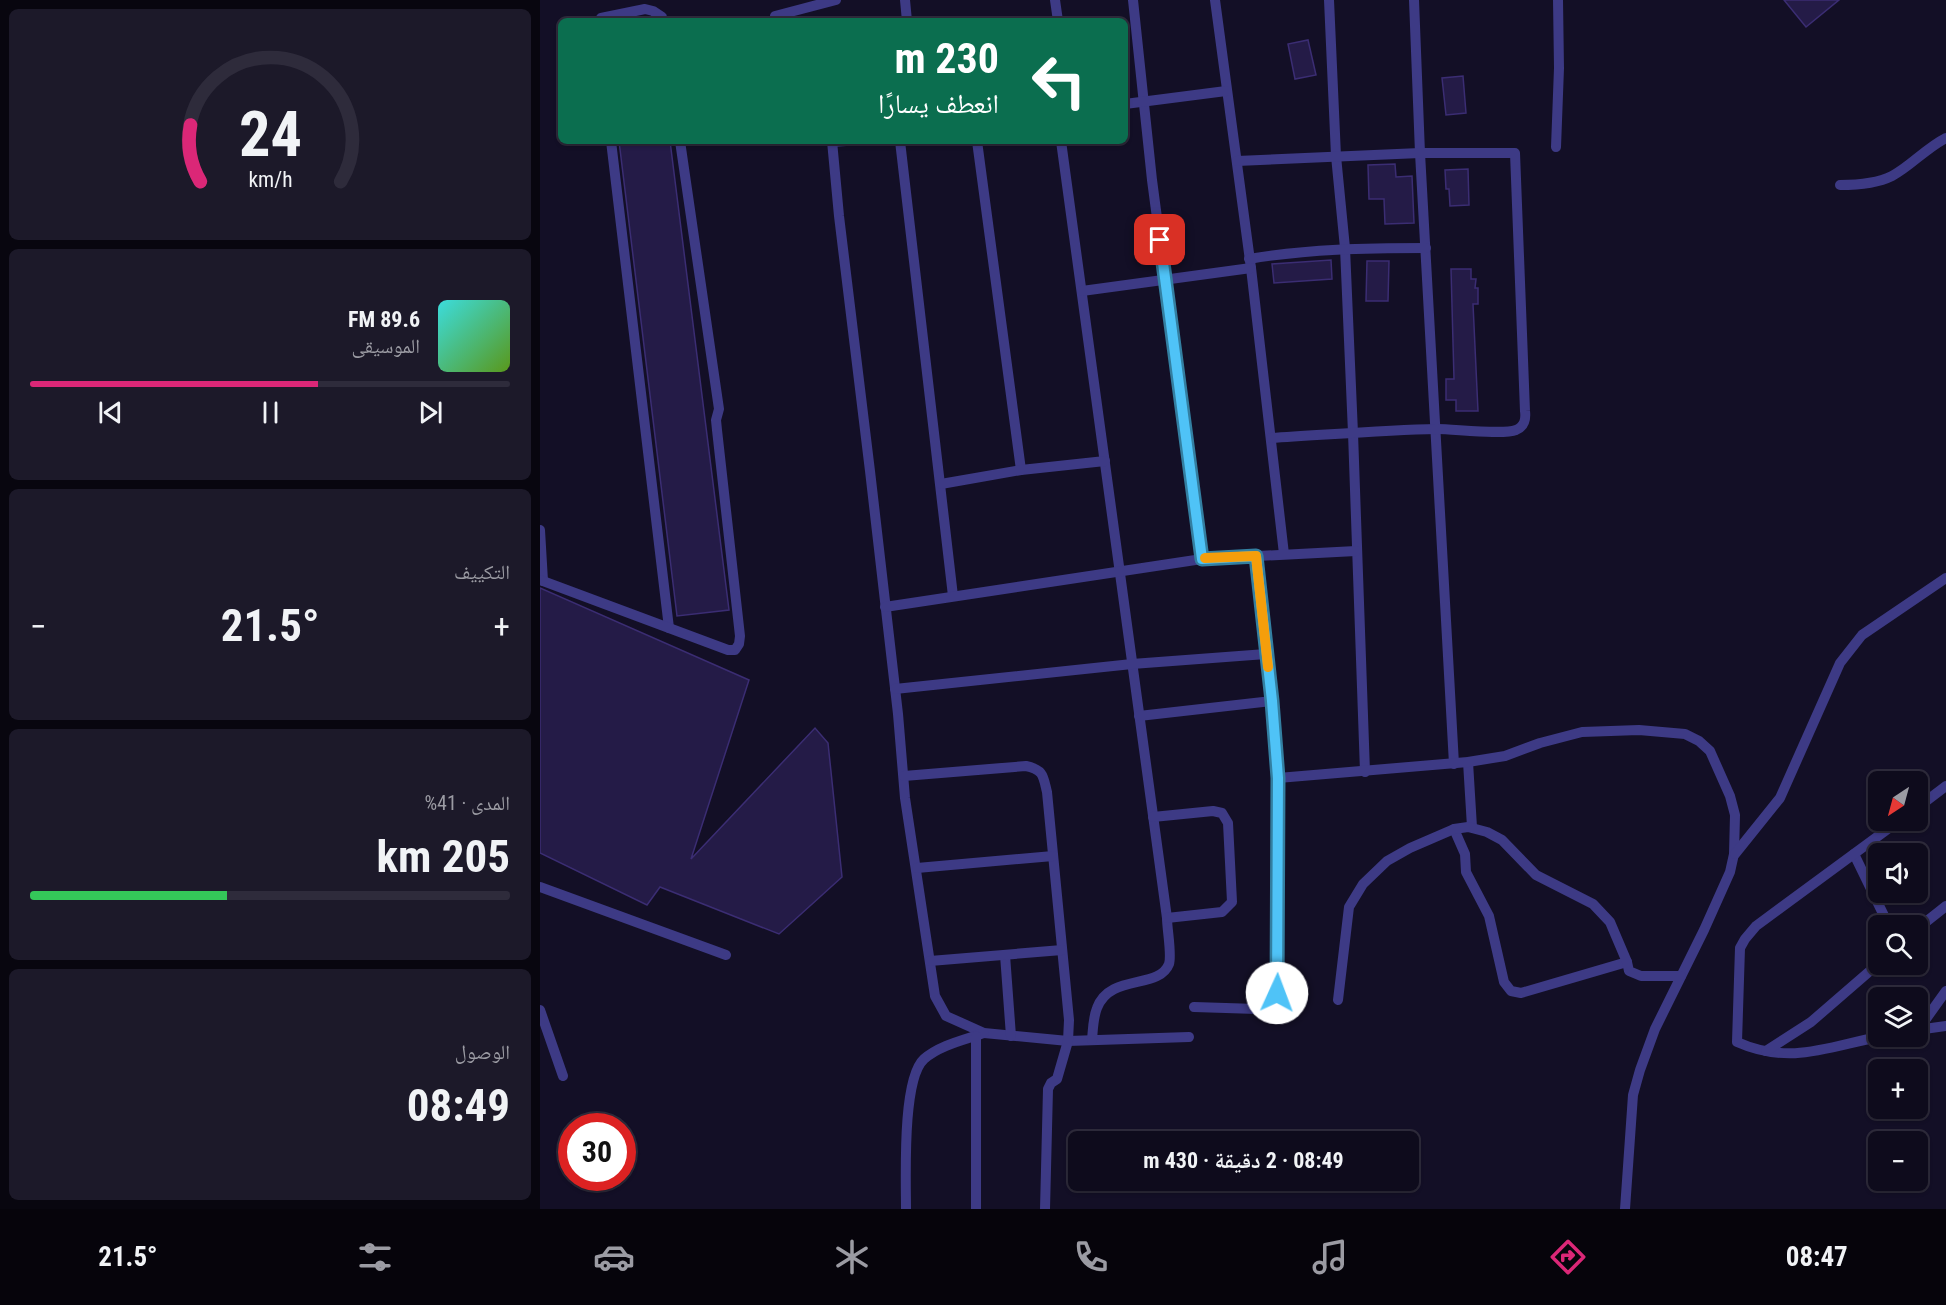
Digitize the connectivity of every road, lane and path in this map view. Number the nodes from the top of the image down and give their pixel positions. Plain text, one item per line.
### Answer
1 (836, 0) edge
2 (905, 0) edge
3 (1055, 0) edge
4 (1133, 0) edge
5 (1215, 0) edge
6 (1329, 0) edge
7 (1414, 0) edge
8 (1558, 0) edge
9 (775, 16) dead end
10 (602, 18) edge
11 (662, 18) edge
12 (907, 18) edge
13 (1058, 18) edge
14 (1226, 91) junction
15 (1144, 102) junction
16 (1128, 104) edge
17 (1946, 138) edge
18 (611, 144) edge
19 (680, 144) edge
20 (832, 144) edge
21 (900, 144) edge
22 (978, 144) edge
23 (1061, 144) edge
24 (1556, 147) dead end
25 (1420, 153) junction
26 (1336, 156) junction
27 (1237, 161) junction
28 (1840, 185) dead end
29 (1345, 248) junction
30 (1426, 248) junction
31 (1250, 264) junction
32 (1165, 280) junction
33 (1082, 291) junction
34 (1437, 429) junction
35 (1353, 433) junction
36 (1271, 438) junction
37 (1105, 461) junction
38 (1020, 470) junction
39 (941, 484) junction
40 (540, 530) edge
41 (1356, 551) junction
42 (1284, 554) junction
43 (1256, 556) junction
44 (1202, 559) junction
45 (1120, 570) junction
46 (1946, 578) edge
47 (542, 580) edge
48 (953, 596) junction
49 (885, 607) junction
50 (669, 628) junction
51 (1266, 654) junction
52 (1132, 664) junction
53 (895, 689) junction
54 (1272, 701) junction
55 (1139, 716) junction
56 (1468, 762) junction
57 (1454, 764) junction
58 (1365, 772) junction
59 (904, 776) junction
60 (1278, 778) junction
61 (1946, 786) edge
62 (1928, 800) edge
63 (1153, 817) junction
64 (1472, 827) junction
65 (1454, 829) junction
66 (1885, 831) edge
67 (1734, 854) junction
68 (1854, 854) junction
69 (1053, 856) junction
70 (917, 868) junction
71 (540, 887) edge
72 (1946, 906) edge
73 (1884, 915) edge
74 (1167, 918) junction
75 (1928, 920) edge
76 (1062, 950) junction
77 (726, 955) dead end
78 (1005, 955) junction
79 (930, 961) junction
80 (1627, 962) junction
81 (1868, 973) edge
82 (1681, 976) junction
83 (1946, 991) edge
84 (1338, 1000) dead end
85 (1194, 1007) dead end
86 (540, 1010) edge
87 (1928, 1016) edge
88 (1946, 1026) edge
89 (1928, 1029) edge
90 (980, 1034) junction
91 (1011, 1036) junction
92 (1189, 1037) dead end
93 (1868, 1039) edge
94 (1092, 1040) junction
95 (1068, 1041) junction
96 (1766, 1051) junction
97 (563, 1076) dead end
98 (906, 1209) edge
99 (976, 1209) edge
100 (1045, 1209) edge
101 (1625, 1209) edge

1 - 9 street
2 - 12 street
3 - 13 street
4 - 15 street
5 - 14 street
6 - 26 street
7 - 25 street
8 - 24 street
10 - 11 street
14 - 15 street
14 - 27 street
15 - 16 street
15 - 32 street
17 - 28 street
18 - 50 street
19 - 50 street
20 - 49 street
21 - 39 street
22 - 38 street
23 - 33 street
25 - 26 street
25 - 30 street
25 - 34 street
26 - 27 street
26 - 29 street
27 - 31 street
29 - 30 street
29 - 31 street
29 - 35 street
30 - 34 street
31 - 32 street
31 - 36 street
32 - 33 street
32 - 44 street
33 - 37 street
34 - 35 street
34 - 57 street
35 - 36 street
35 - 41 street
36 - 42 street
37 - 38 street
37 - 45 street
38 - 39 street
39 - 48 street
40 - 47 street
41 - 42 street
41 - 58 street
42 - 43 street
43 - 44 street
43 - 51 street
44 - 45 street
45 - 48 street
45 - 52 street
46 - 67 street
47 - 50 street
48 - 49 street
49 - 53 street
51 - 52 street
51 - 54 street
52 - 53 street
52 - 55 street
53 - 59 street
54 - 55 street
54 - 60 street
55 - 63 street
56 - 57 street
56 - 64 street
56 - 67 street
57 - 58 street
58 - 60 street
59 - 69 street
59 - 70 street
60 - 85 street
61 - 62 street
63 - 74 street
63 - 74 street
64 - 65 street
64 - 80 street
65 - 80 street
65 - 84 street
66 - 68 street
67 - 82 street
68 - 73 street
68 - 96 street
69 - 70 street
69 - 76 street
70 - 79 street
71 - 77 street
72 - 75 street
74 - 94 street
76 - 78 street
76 - 95 street
78 - 79 street
78 - 91 street
79 - 90 street
80 - 82 street
81 - 96 street
82 - 101 street
83 - 87 street
86 - 97 street
88 - 89 street
90 - 91 street
90 - 98 street
90 - 99 street
91 - 95 street
92 - 94 street
93 - 96 street
94 - 95 street
95 - 100 street

